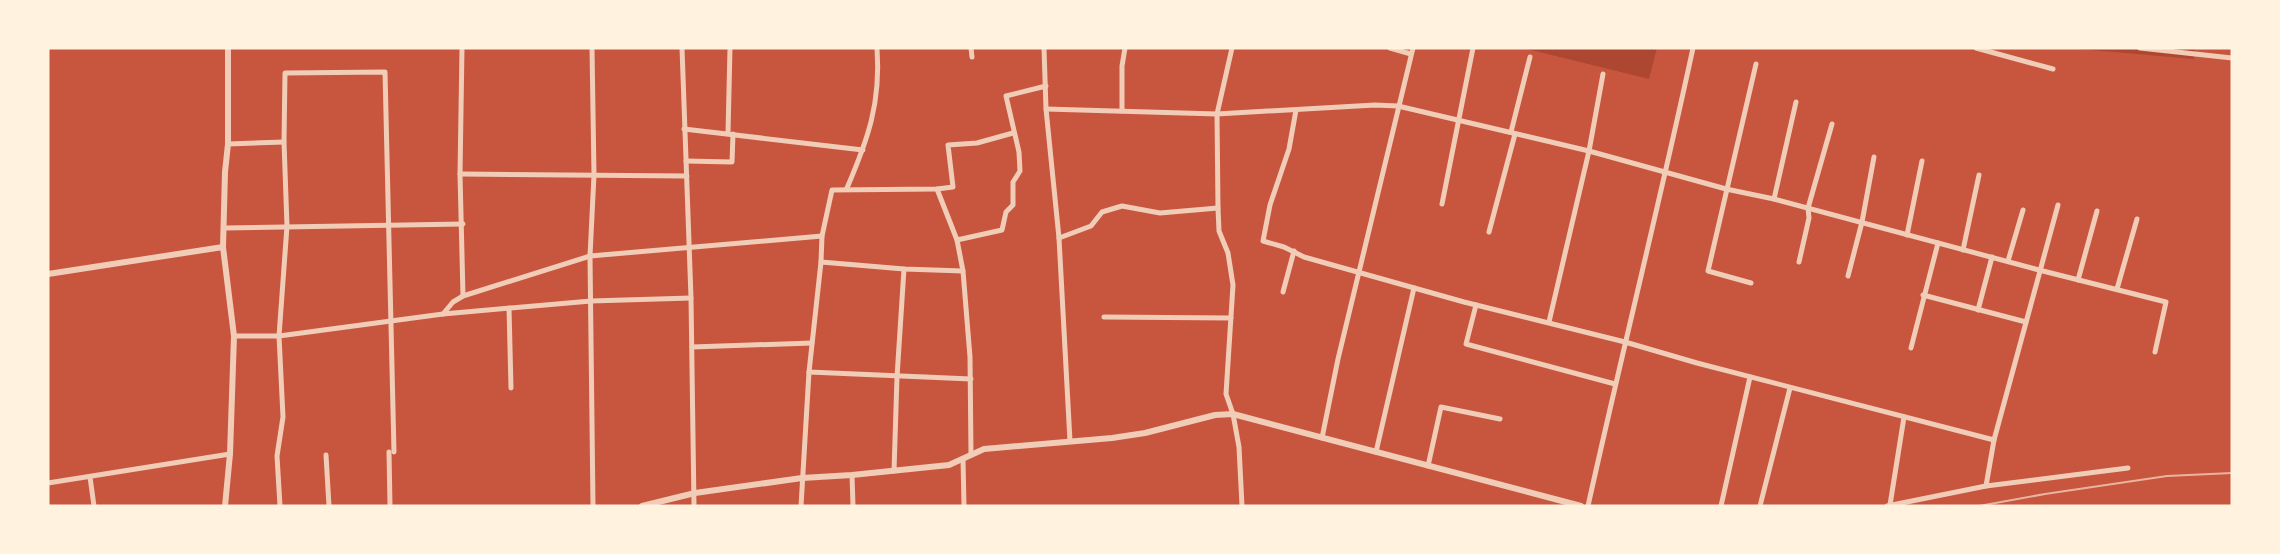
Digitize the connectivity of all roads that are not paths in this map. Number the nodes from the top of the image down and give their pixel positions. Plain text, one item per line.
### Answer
1 (228, 48) edge
2 (462, 48) edge
3 (592, 48) edge
4 (682, 48) edge
5 (730, 48) edge
6 (877, 48) edge
7 (971, 48) edge
8 (1044, 48) edge
9 (1125, 48) edge
10 (1232, 48) edge
11 (1390, 48) edge
12 (1473, 48) edge
13 (1693, 48) edge
14 (1976, 48) edge
15 (2140, 48) edge
16 (1412, 51) edge
17 (972, 57) dead end
18 (1530, 57) dead end
19 (2232, 58) edge
20 (1756, 64) dead end
21 (2053, 69) dead end
22 (1604, 74) dead end
23 (1046, 86) junction
24 (1796, 102) dead end
25 (1398, 106) junction
26 (1046, 109) junction
27 (1122, 111) junction
28 (1296, 111) junction
29 (1217, 114) junction
30 (1460, 121) junction
31 (1832, 124) dead end
32 (684, 129) junction
33 (1013, 133) junction
34 (1513, 133) junction
35 (731, 134) junction
36 (284, 142) junction
37 (228, 144) junction
38 (863, 150) junction
39 (1589, 151) junction
40 (1874, 157) dead end
41 (686, 161) junction
42 (1922, 161) dead end
43 (1666, 173) junction
44 (460, 174) junction
45 (1979, 174) dead end
46 (594, 175) junction
47 (687, 176) junction
48 (847, 188) junction
49 (937, 189) junction
50 (1726, 189) junction
51 (1774, 199) junction
52 (1442, 204) dead end
53 (2058, 205) dead end
54 (1218, 208) junction
55 (1808, 208) junction
56 (2023, 210) dead end
57 (2097, 211) dead end
58 (2137, 219) dead end
59 (1862, 222) junction
60 (463, 224) junction
61 (389, 225) junction
62 (287, 226) junction
63 (224, 228) junction
64 (1489, 232) dead end
65 (1907, 235) junction
66 (822, 236) junction
67 (1059, 238) junction
68 (957, 240) junction
69 (1938, 243) junction
70 (223, 248) junction
71 (689, 248) junction
72 (1963, 250) junction
73 (1294, 251) junction
74 (590, 256) junction
75 (1992, 257) junction
76 (2008, 261) junction
77 (821, 262) junction
78 (1799, 262) dead end
79 (904, 269) junction
80 (2039, 270) junction
81 (963, 271) junction
82 (1358, 272) junction
83 (48, 274) edge
84 (1848, 276) dead end
85 (2078, 280) junction
86 (1751, 283) dead end
87 (1414, 288) junction
88 (2117, 289) junction
89 (1283, 292) dead end
90 (1923, 295) junction
91 (463, 296) junction
92 (692, 298) junction
93 (591, 301) junction
94 (1476, 305) junction
95 (508, 308) junction
96 (1978, 310) junction
97 (443, 314) junction
98 (1104, 317) dead end
99 (1231, 318) junction
100 (391, 321) junction
101 (1549, 322) junction
102 (2026, 322) junction
103 (234, 336) junction
104 (279, 336) junction
105 (1625, 342) junction
106 (812, 344) junction
107 (692, 347) junction
108 (1911, 348) dead end
109 (2155, 352) dead end
110 (808, 372) junction
111 (897, 377) junction
112 (1750, 377) junction
113 (971, 379) junction
114 (1615, 384) junction
115 (511, 388) dead end
116 (1790, 388) junction
117 (1233, 414) junction
118 (1904, 417) junction
119 (1500, 419) dead end
120 (1322, 438) junction
121 (1995, 440) junction
122 (1070, 441) junction
123 (1376, 452) junction
124 (230, 454) junction
125 (971, 454) junction
126 (326, 455) dead end
127 (963, 459) junction
128 (1428, 466) junction
129 (2128, 468) dead end
130 (894, 471) junction
131 (852, 475) junction
132 (90, 477) junction
133 (802, 478) junction
134 (48, 483) edge
135 (1986, 486) junction
136 (695, 493) junction
137 (94, 506) edge
138 (225, 506) edge
139 (280, 506) edge
140 (329, 506) edge
141 (390, 506) edge
142 (593, 506) edge
143 (642, 506) edge
144 (694, 506) edge
145 (801, 506) edge
146 (853, 506) edge
147 (964, 506) edge
148 (1242, 506) edge
149 (1581, 506) edge
150 (1588, 506) edge
151 (1721, 506) edge
152 (1760, 506) edge
153 (1888, 506) edge

1 - 37 street
2 - 44 street
3 - 46 street
4 - 32 street
5 - 35 street
6 - 38 street
7 - 17 street
8 - 23 street
9 - 27 street
10 - 29 street
11 - 16 street
12 - 30 street
13 - 43 street
14 - 21 street
15 - 19 street
16 - 25 street
18 - 34 street
20 - 50 street
22 - 39 street
23 - 26 street
23 - 33 street
24 - 51 street
25 - 28 street
25 - 30 street
25 - 82 street
26 - 27 street
26 - 67 street
27 - 29 street
28 - 29 street
28 - 73 street
29 - 54 street
30 - 34 street
30 - 52 street
31 - 55 street
32 - 35 street
32 - 41 street
33 - 49 street
33 - 68 street
34 - 39 street
34 - 64 street
35 - 38 street
35 - 41 street
36 - 37 street
36 - 61 street
36 - 62 street
37 - 63 street
38 - 48 street
39 - 43 street
39 - 101 street
40 - 59 street
41 - 47 street
42 - 65 street
43 - 50 street
43 - 105 street
44 - 46 street
44 - 60 street
45 - 72 street
46 - 47 street
46 - 74 street
47 - 71 street
48 - 49 street
48 - 66 street
49 - 68 street
50 - 51 street
50 - 86 street
51 - 55 street
53 - 80 street
54 - 67 street
54 - 99 street
55 - 59 street
55 - 78 street
56 - 76 street
57 - 85 street
58 - 88 street
59 - 65 street
59 - 84 street
60 - 61 street
60 - 91 street
61 - 62 street
61 - 100 street
62 - 63 street
62 - 104 street
63 - 70 street
65 - 69 street
66 - 71 street
66 - 77 street
67 - 122 street
68 - 81 street
69 - 72 street
69 - 90 street
70 - 83 street
70 - 103 street
71 - 74 street
71 - 92 street
72 - 75 street
73 - 82 street
73 - 89 street
74 - 91 street
74 - 93 street
75 - 76 street
75 - 96 street
76 - 80 street
77 - 79 street
77 - 106 street
79 - 81 street
79 - 111 street
80 - 85 street
80 - 102 street
81 - 113 street
82 - 87 street
82 - 120 street
85 - 88 street
87 - 94 street
87 - 123 street
88 - 109 street
90 - 96 street
90 - 108 street
91 - 97 street
92 - 93 street
92 - 107 street
93 - 95 street
93 - 142 street
94 - 101 street
94 - 114 street
95 - 97 street
95 - 115 street
96 - 102 street
97 - 100 street
98 - 99 street
99 - 117 street
100 - 104 street
100 - 141 street
101 - 105 street
102 - 121 street
103 - 104 street
103 - 124 street
104 - 139 street
105 - 112 street
105 - 114 street
106 - 107 street
106 - 110 street
107 - 136 street
110 - 111 street
110 - 133 street
111 - 113 street
111 - 130 street
112 - 116 street
112 - 151 street
113 - 125 street
114 - 150 street
116 - 118 street
116 - 152 street
117 - 120 street
117 - 122 street
117 - 148 street
118 - 121 street
118 - 153 street
119 - 128 street
120 - 123 street
121 - 135 street
122 - 125 street
123 - 128 street
124 - 132 street
124 - 138 street
125 - 127 street
126 - 140 street
127 - 130 street
127 - 147 street
128 - 149 street
129 - 135 street
130 - 131 street
131 - 133 street
131 - 146 street
132 - 134 street
132 - 137 street
133 - 136 street
133 - 145 street
135 - 153 street
136 - 143 street
136 - 144 street

